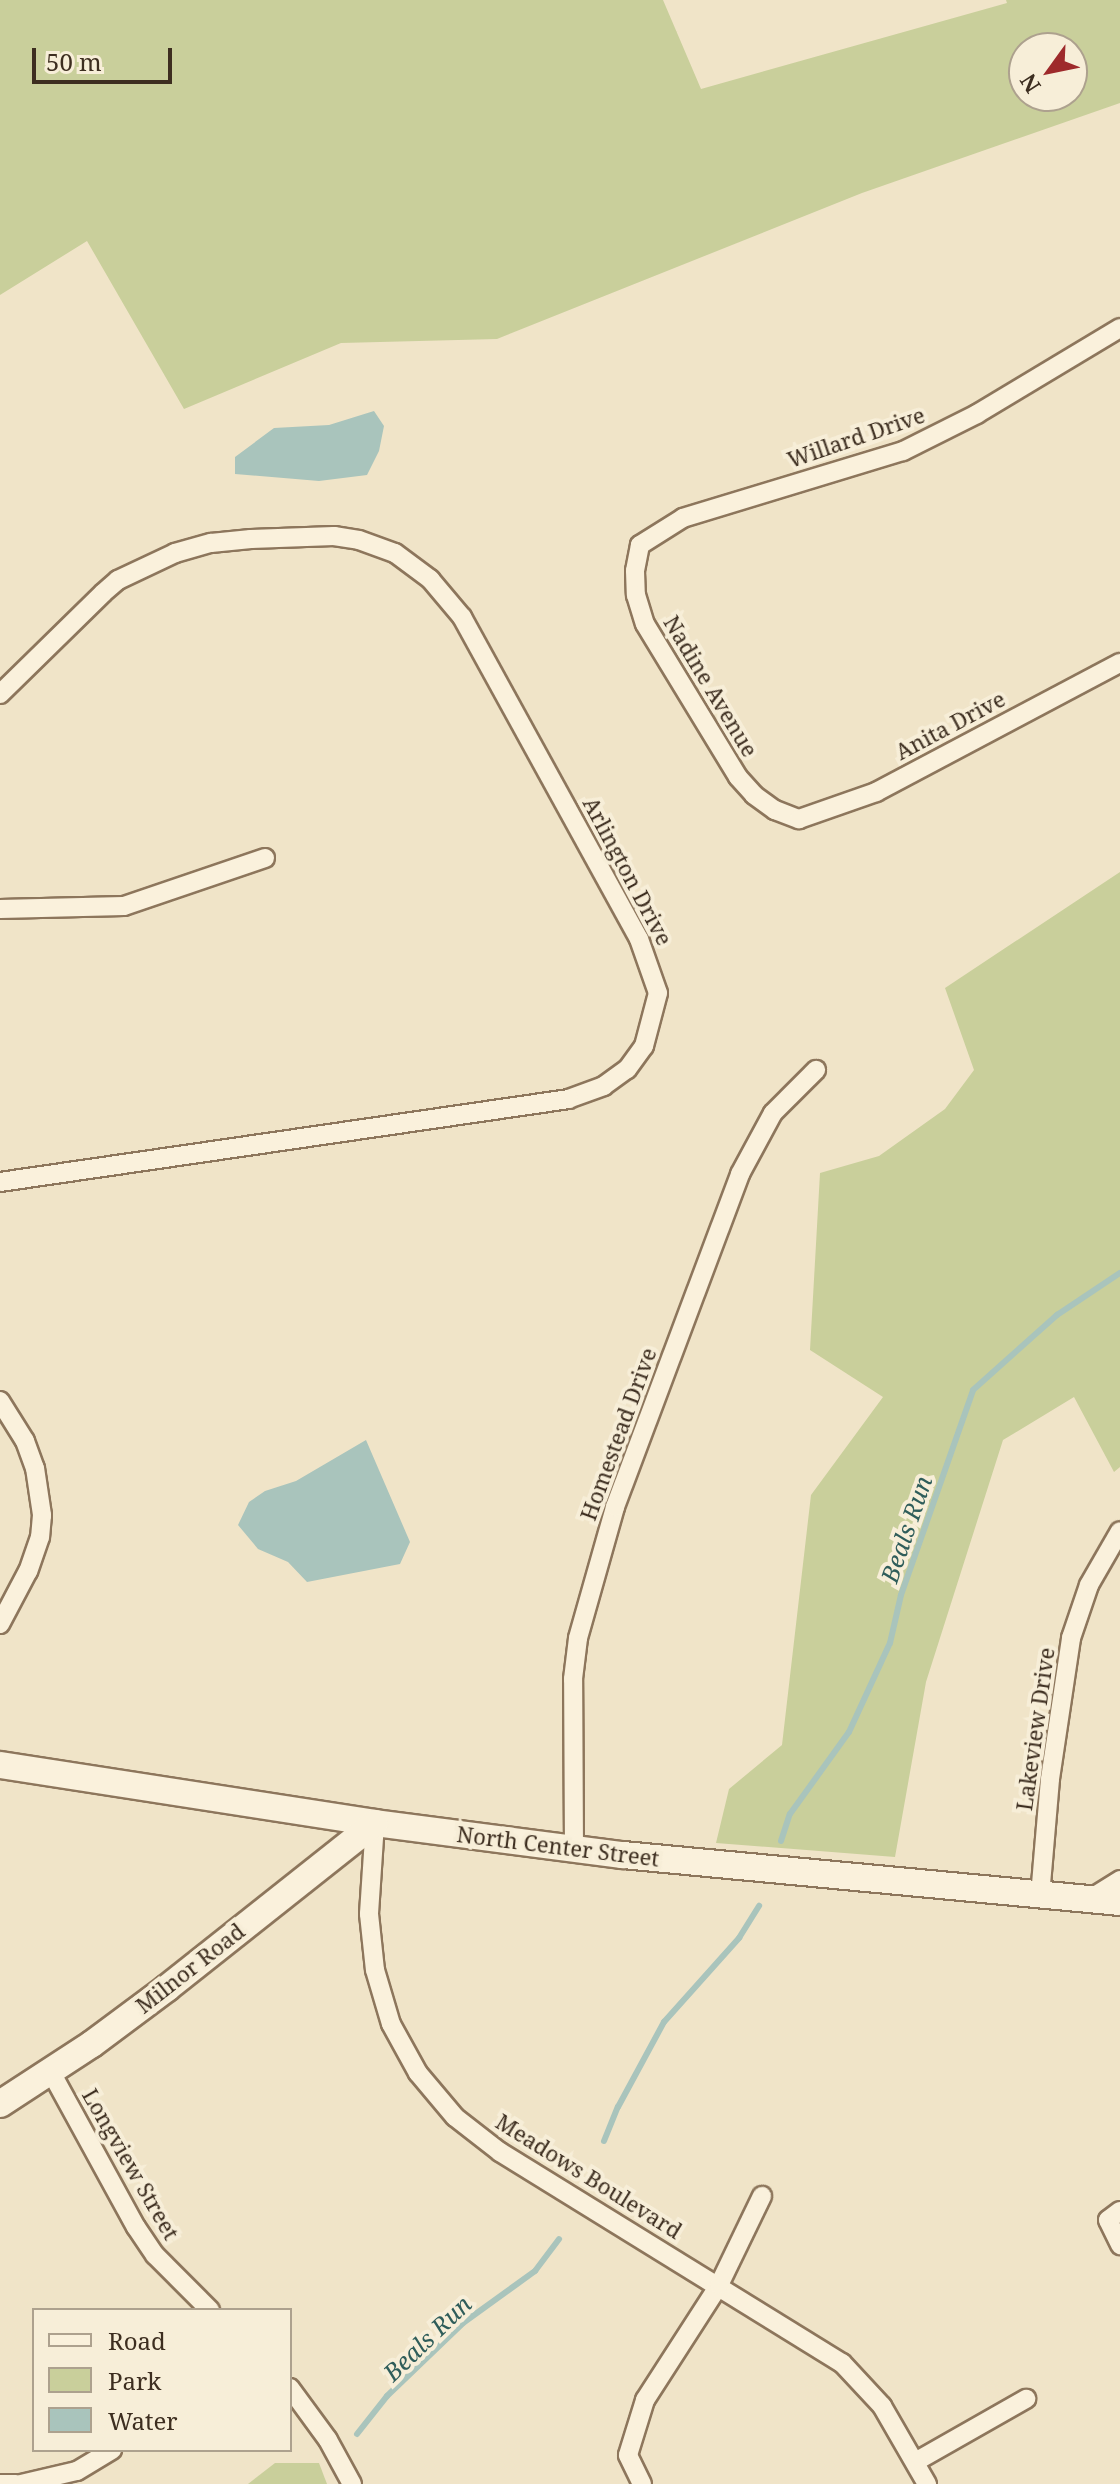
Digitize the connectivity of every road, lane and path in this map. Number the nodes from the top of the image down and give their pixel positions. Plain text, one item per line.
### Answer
1 (1120, 328) edge
2 (640, 545) joint
3 (1120, 663) edge
4 (0, 694) edge
5 (799, 819) joint
6 (265, 858) dead end
7 (0, 909) edge
8 (816, 1070) dead end
9 (0, 1182) edge
10 (0, 1401) edge
11 (1120, 1531) edge
12 (0, 1624) edge
13 (0, 1765) edge
14 (375, 1823) junction
15 (574, 1849) junction
16 (1120, 1880) edge
17 (1040, 1896) junction
18 (1090, 1899) junction
19 (1120, 1902) edge
20 (51, 2072) junction
21 (0, 2104) edge
22 (762, 2196) dead end
23 (1120, 2211) edge
24 (1120, 2245) edge
25 (719, 2285) junction
26 (208, 2308) edge
27 (292, 2390) edge
28 (1026, 2399) dead end
29 (109, 2452) edge
30 (915, 2462) junction
31 (0, 2484) edge
32 (19, 2484) edge
33 (352, 2484) edge
34 (642, 2484) edge
35 (927, 2484) edge

1 - 2 street, Willard Drive
2 - 5 street, Nadine Avenue
3 - 5 street, Anita Drive
4 - 9 street, Arlington Drive
6 - 7 street
8 - 15 street, Homestead Drive
10 - 12 street
11 - 17 street, Lakeview Drive
13 - 14 main road, North Center Street
14 - 15 main road, North Center Street
14 - 20 main road, Milnor Road
14 - 25 street, Meadows Boulevard
15 - 17 main road, North Center Street
16 - 18 street
17 - 18 main road, North Center Street
18 - 19 main road, North Center Street
20 - 21 main road, Milnor Road
20 - 26 street, Longview Street
22 - 25 street
23 - 24 street
25 - 30 street, Meadows Boulevard
25 - 34 street
27 - 33 street
28 - 30 street
29 - 32 street
30 - 35 street, Meadows Boulevard
31 - 32 street

